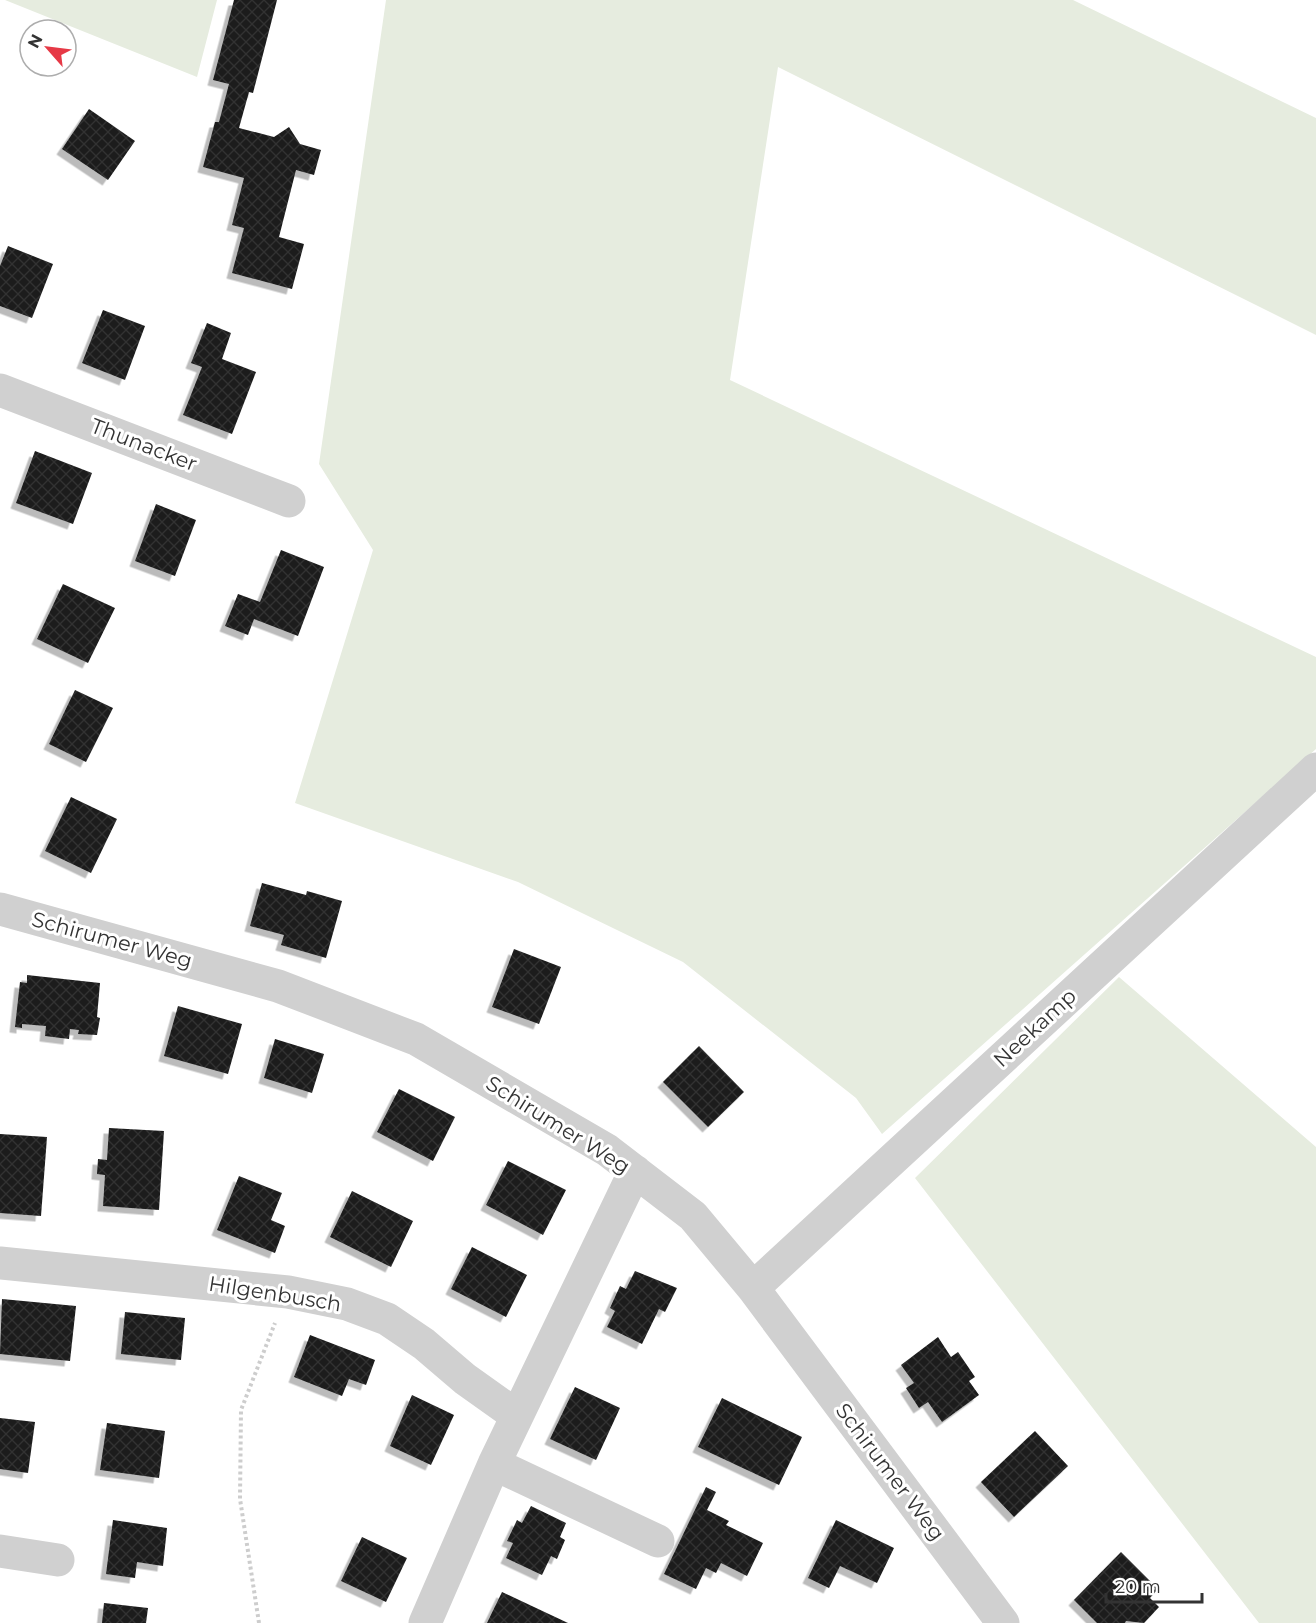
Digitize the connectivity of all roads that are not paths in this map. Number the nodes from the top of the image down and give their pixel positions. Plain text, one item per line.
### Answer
1 (0, 390) edge
2 (289, 501) dead end
3 (1316, 769) edge
4 (0, 909) edge
5 (635, 1172) junction
6 (0, 1263) edge
7 (753, 1288) junction
8 (517, 1416) junction
9 (494, 1464) junction
10 (658, 1541) dead end
11 (0, 1551) edge
12 (58, 1560) dead end
13 (425, 1623) edge
14 (1003, 1623) edge

1 - 2 street, Thunacker
3 - 7 street, Neekamp
4 - 5 street, Schirumer Weg
5 - 7 street, Schirumer Weg
5 - 8 street
6 - 8 street, Hilgenbusch
7 - 14 street, Schirumer Weg
8 - 9 street
9 - 10 street
9 - 13 street
11 - 12 street

